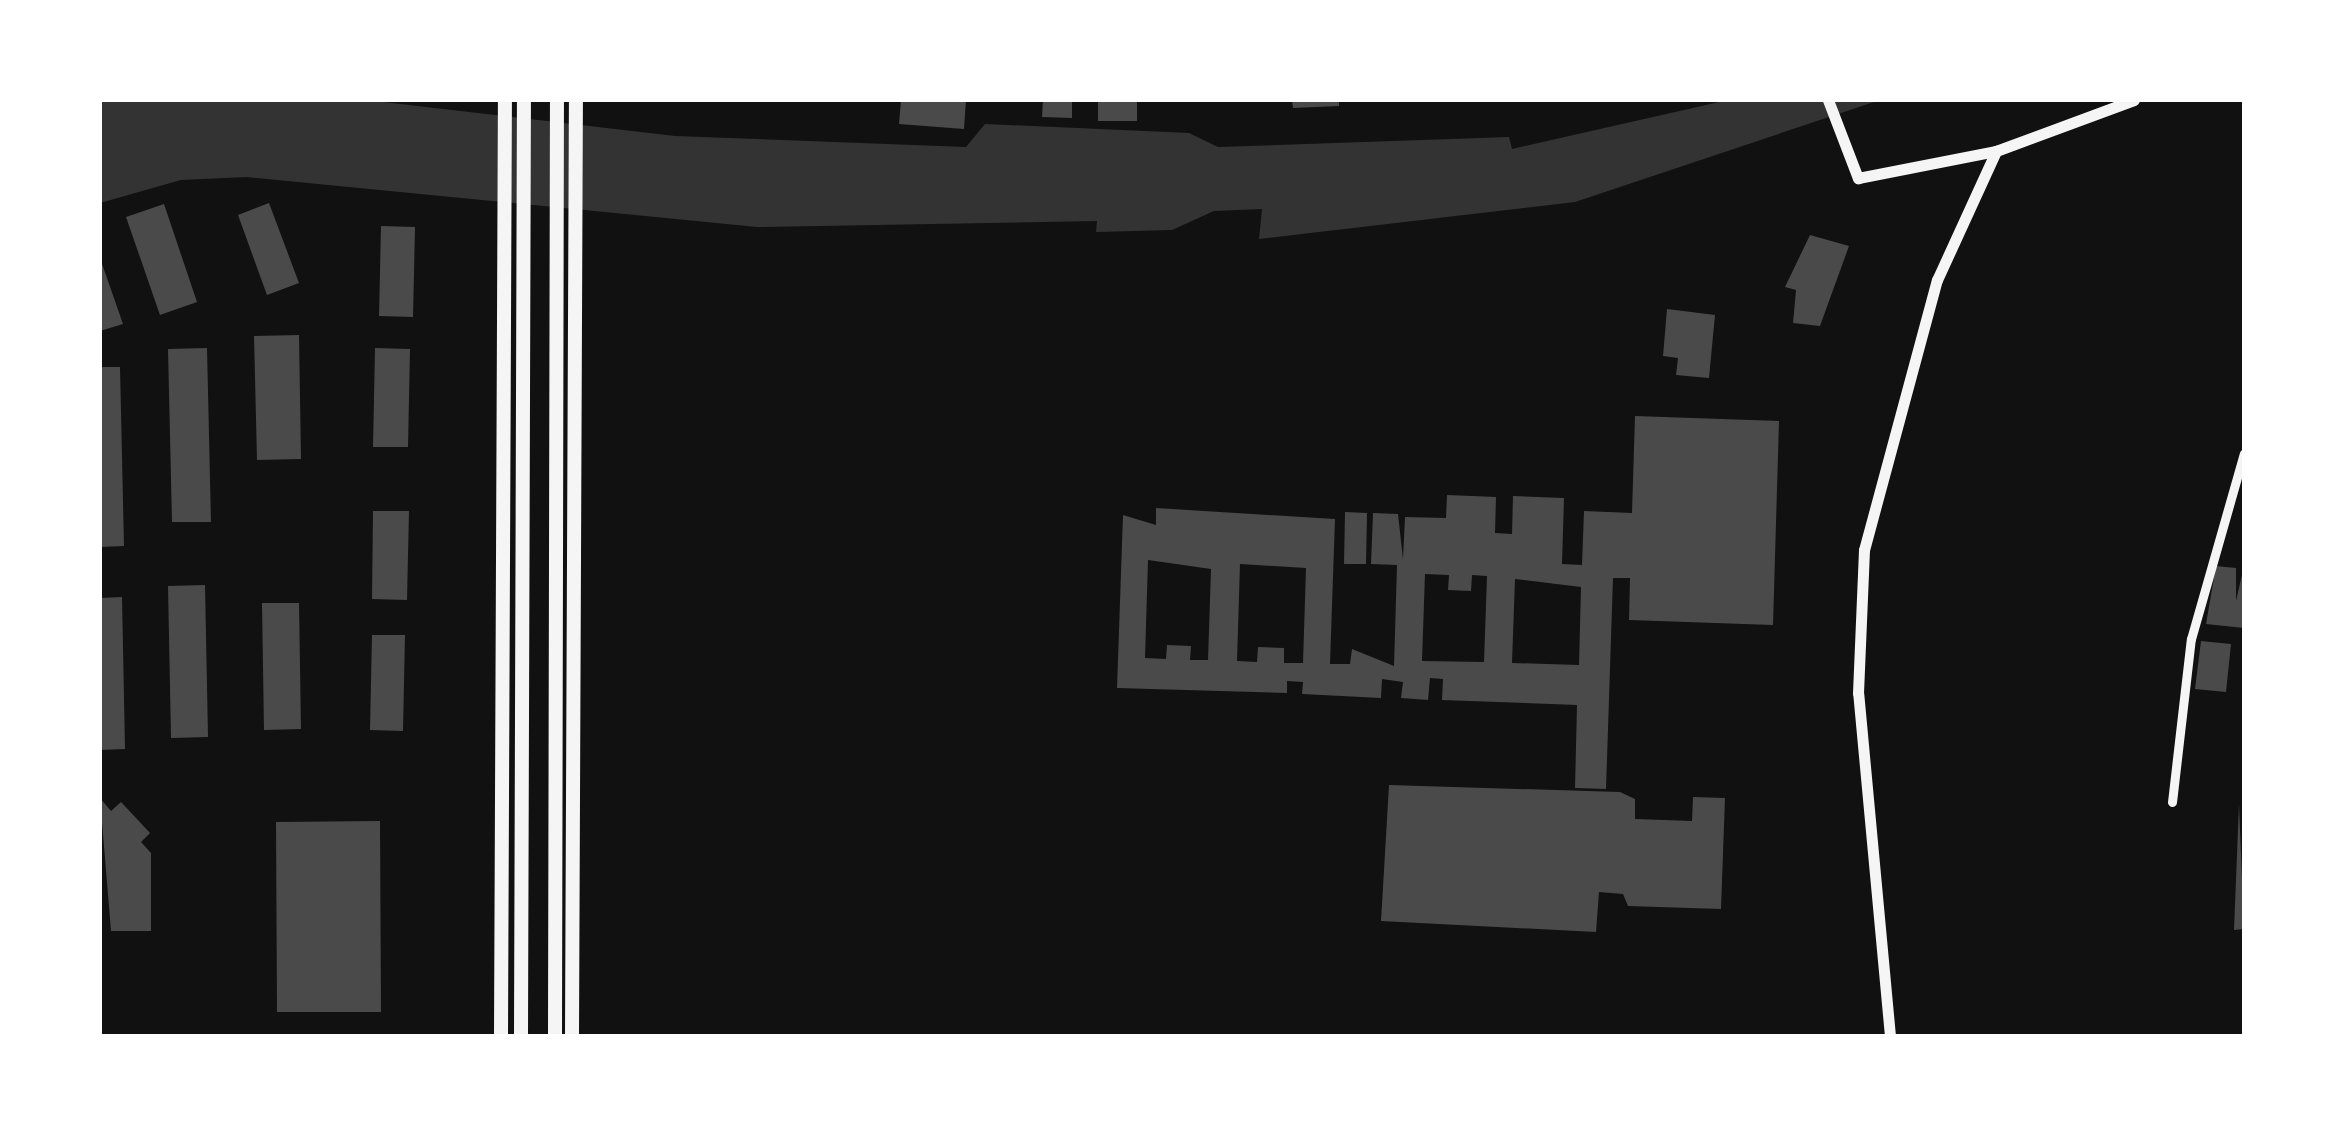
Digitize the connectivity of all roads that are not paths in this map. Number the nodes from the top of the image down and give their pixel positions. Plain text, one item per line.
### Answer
1 (524, 100) edge
2 (557, 100) edge
3 (1828, 100) edge
4 (2134, 100) edge
5 (505, 101) edge
6 (576, 103) edge
7 (1996, 150) junction
8 (2244, 454) edge
9 (2172, 802) dead end
10 (501, 1036) edge
11 (521, 1036) edge
12 (554, 1036) edge
13 (572, 1036) edge
14 (1890, 1036) edge

1 - 11 main road
2 - 12 main road
3 - 7 street
4 - 7 street
5 - 10 main road
6 - 13 main road
7 - 14 street
8 - 9 street

